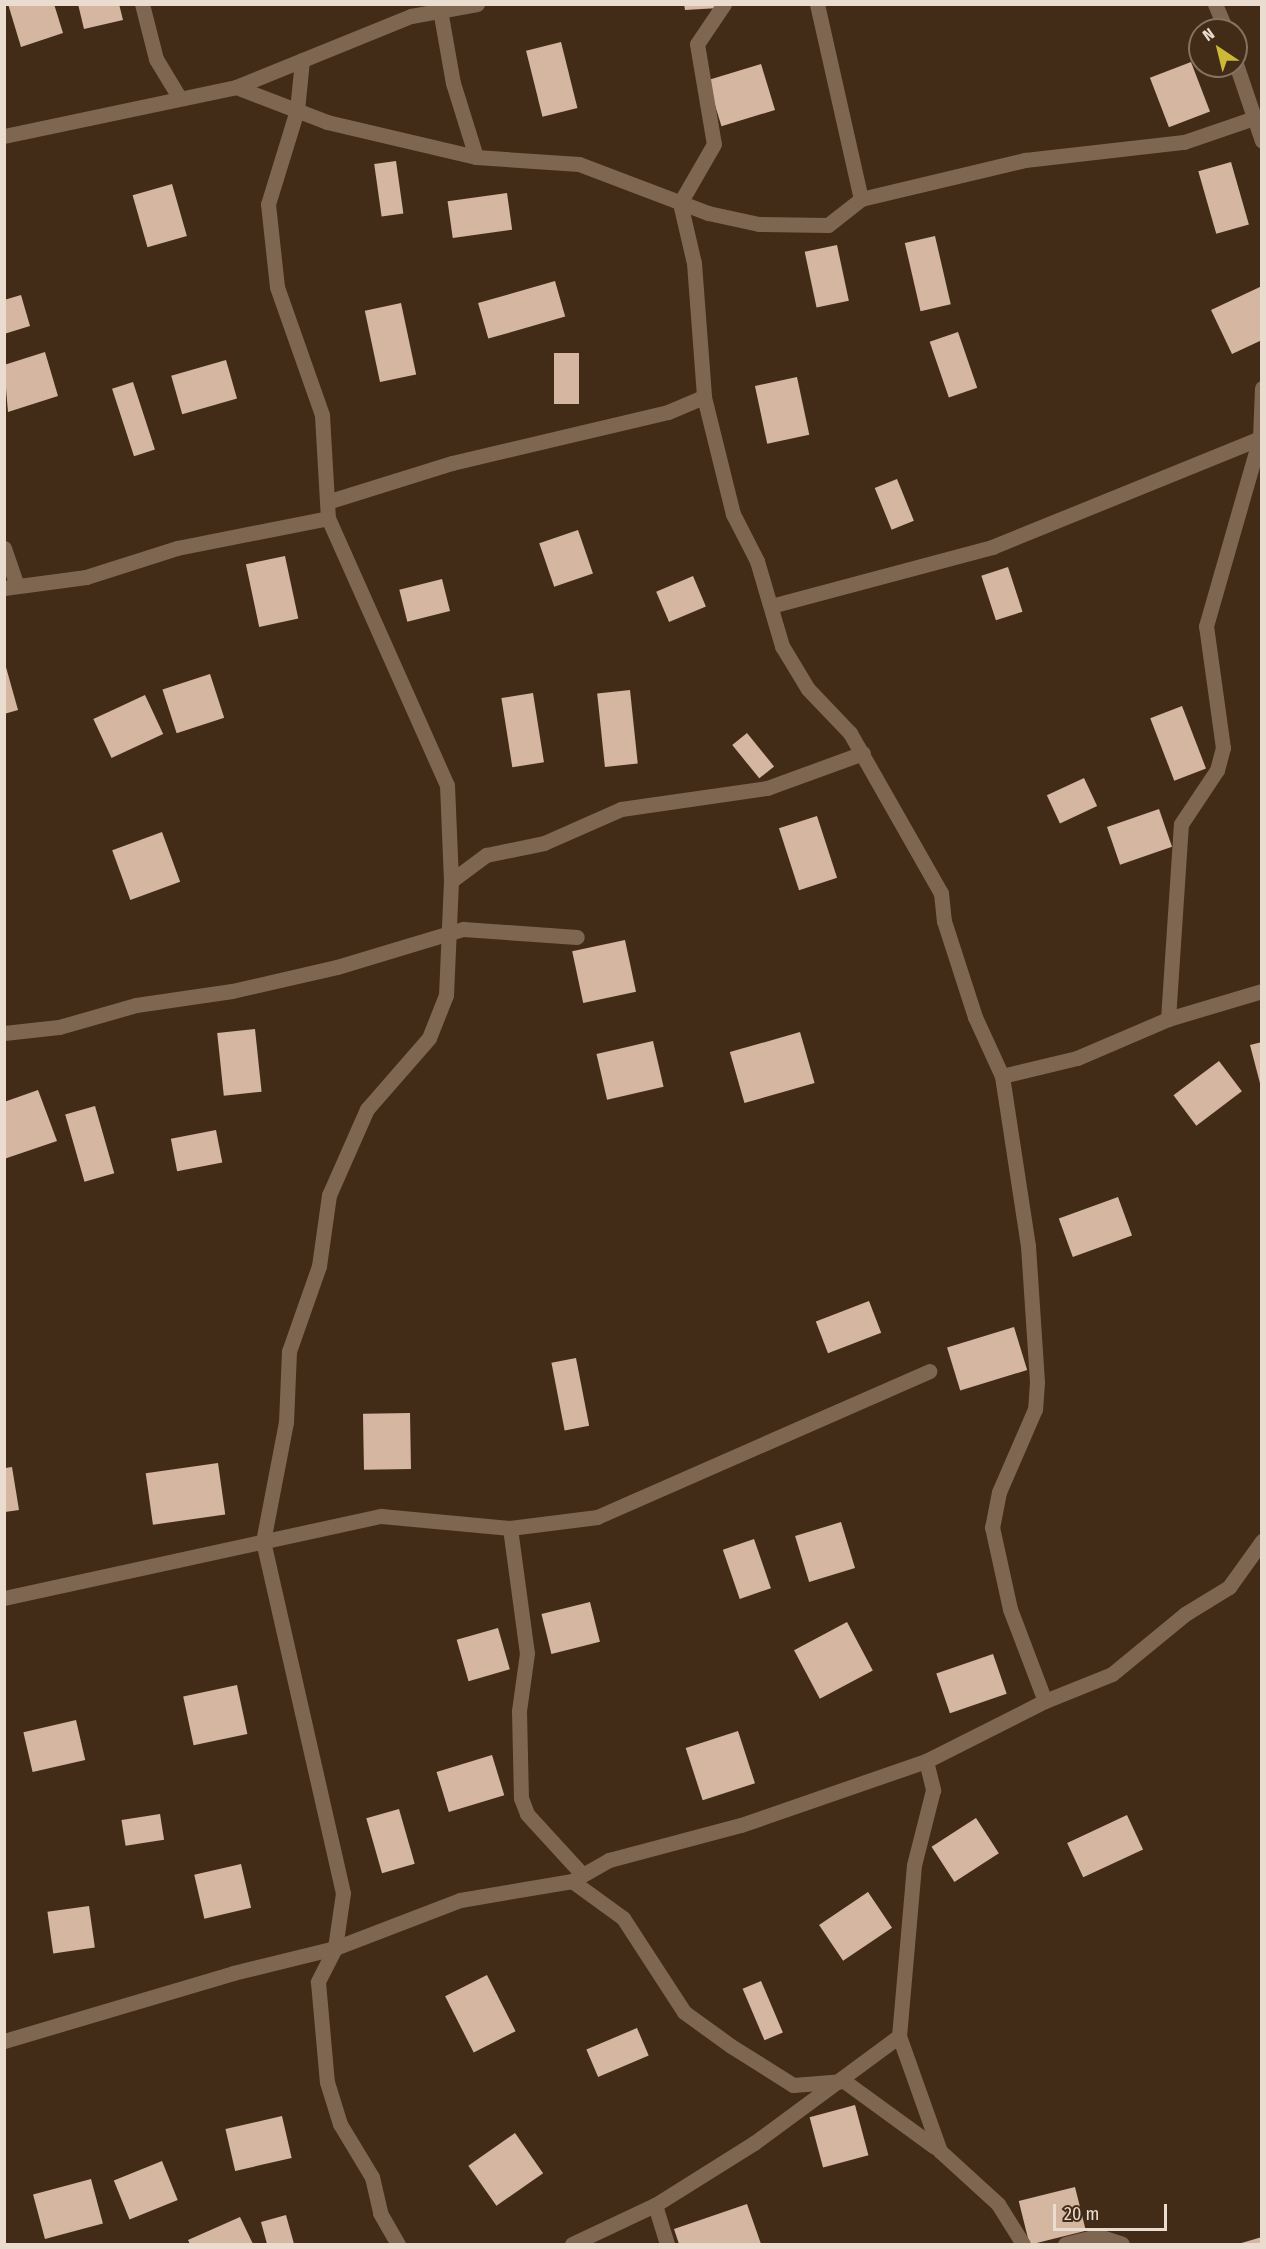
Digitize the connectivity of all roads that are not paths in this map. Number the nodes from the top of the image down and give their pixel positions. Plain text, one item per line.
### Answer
1 (142, 4) edge
2 (477, 4) edge
3 (723, 4) edge
4 (817, 4) edge
5 (1215, 4) edge
6 (439, 7) edge
7 (1221, 18) edge
8 (302, 60) junction
9 (1241, 78) edge
10 (236, 87) junction
11 (179, 97) junction
12 (297, 110) junction
13 (1256, 123) edge
14 (4, 136) edge
15 (1262, 141) edge
16 (476, 157) junction
17 (861, 199) junction
18 (680, 203) junction
19 (1262, 388) edge
20 (704, 397) junction
21 (1260, 438) junction
22 (330, 501) junction
23 (328, 518) junction
24 (4, 548) edge
25 (11, 587) edge
26 (771, 606) junction
27 (863, 753) junction
28 (451, 881) junction
29 (450, 932) junction
30 (577, 937) dead end
31 (1262, 991) edge
32 (1168, 1019) junction
33 (4, 1033) edge
34 (1002, 1076) junction
35 (929, 1371) dead end
36 (510, 1528) junction
37 (263, 1541) junction
38 (1262, 1541) edge
39 (4, 1598) edge
40 (1045, 1701) junction
41 (926, 1761) junction
42 (577, 1878) junction
43 (335, 1948) junction
44 (899, 2036) junction
45 (4, 2041) edge
46 (844, 2081) junction
47 (940, 2151) junction
48 (655, 2205) junction
49 (392, 2241) edge
50 (572, 2244) edge
51 (667, 2244) edge
52 (1023, 2244) edge
53 (1065, 2244) edge
54 (1122, 2244) edge

1 - 11 street
2 - 6 street
3 - 18 street
4 - 17 street
5 - 7 street
6 - 8 street
6 - 16 street
8 - 10 street
8 - 12 street
9 - 13 street
10 - 11 street
10 - 12 street
11 - 14 street
12 - 16 street
12 - 22 street
13 - 15 street
13 - 17 street
16 - 18 street
17 - 18 street
18 - 20 street
19 - 21 street
20 - 22 street
20 - 26 street
21 - 26 street
21 - 32 street
22 - 23 street
23 - 25 street
23 - 28 street
24 - 25 street
26 - 27 street
27 - 28 street
27 - 34 street
28 - 29 street
29 - 30 street
29 - 33 street
29 - 37 street
31 - 32 street
32 - 34 street
34 - 40 street
35 - 36 street
36 - 37 street
36 - 42 street
37 - 39 street
37 - 43 street
38 - 40 street
40 - 41 street
41 - 42 street
41 - 44 street
42 - 43 street
42 - 46 street
43 - 45 street
43 - 49 street
44 - 46 street
44 - 47 street
46 - 47 street
46 - 48 street
47 - 52 street
48 - 50 street
48 - 51 street
53 - 54 street

